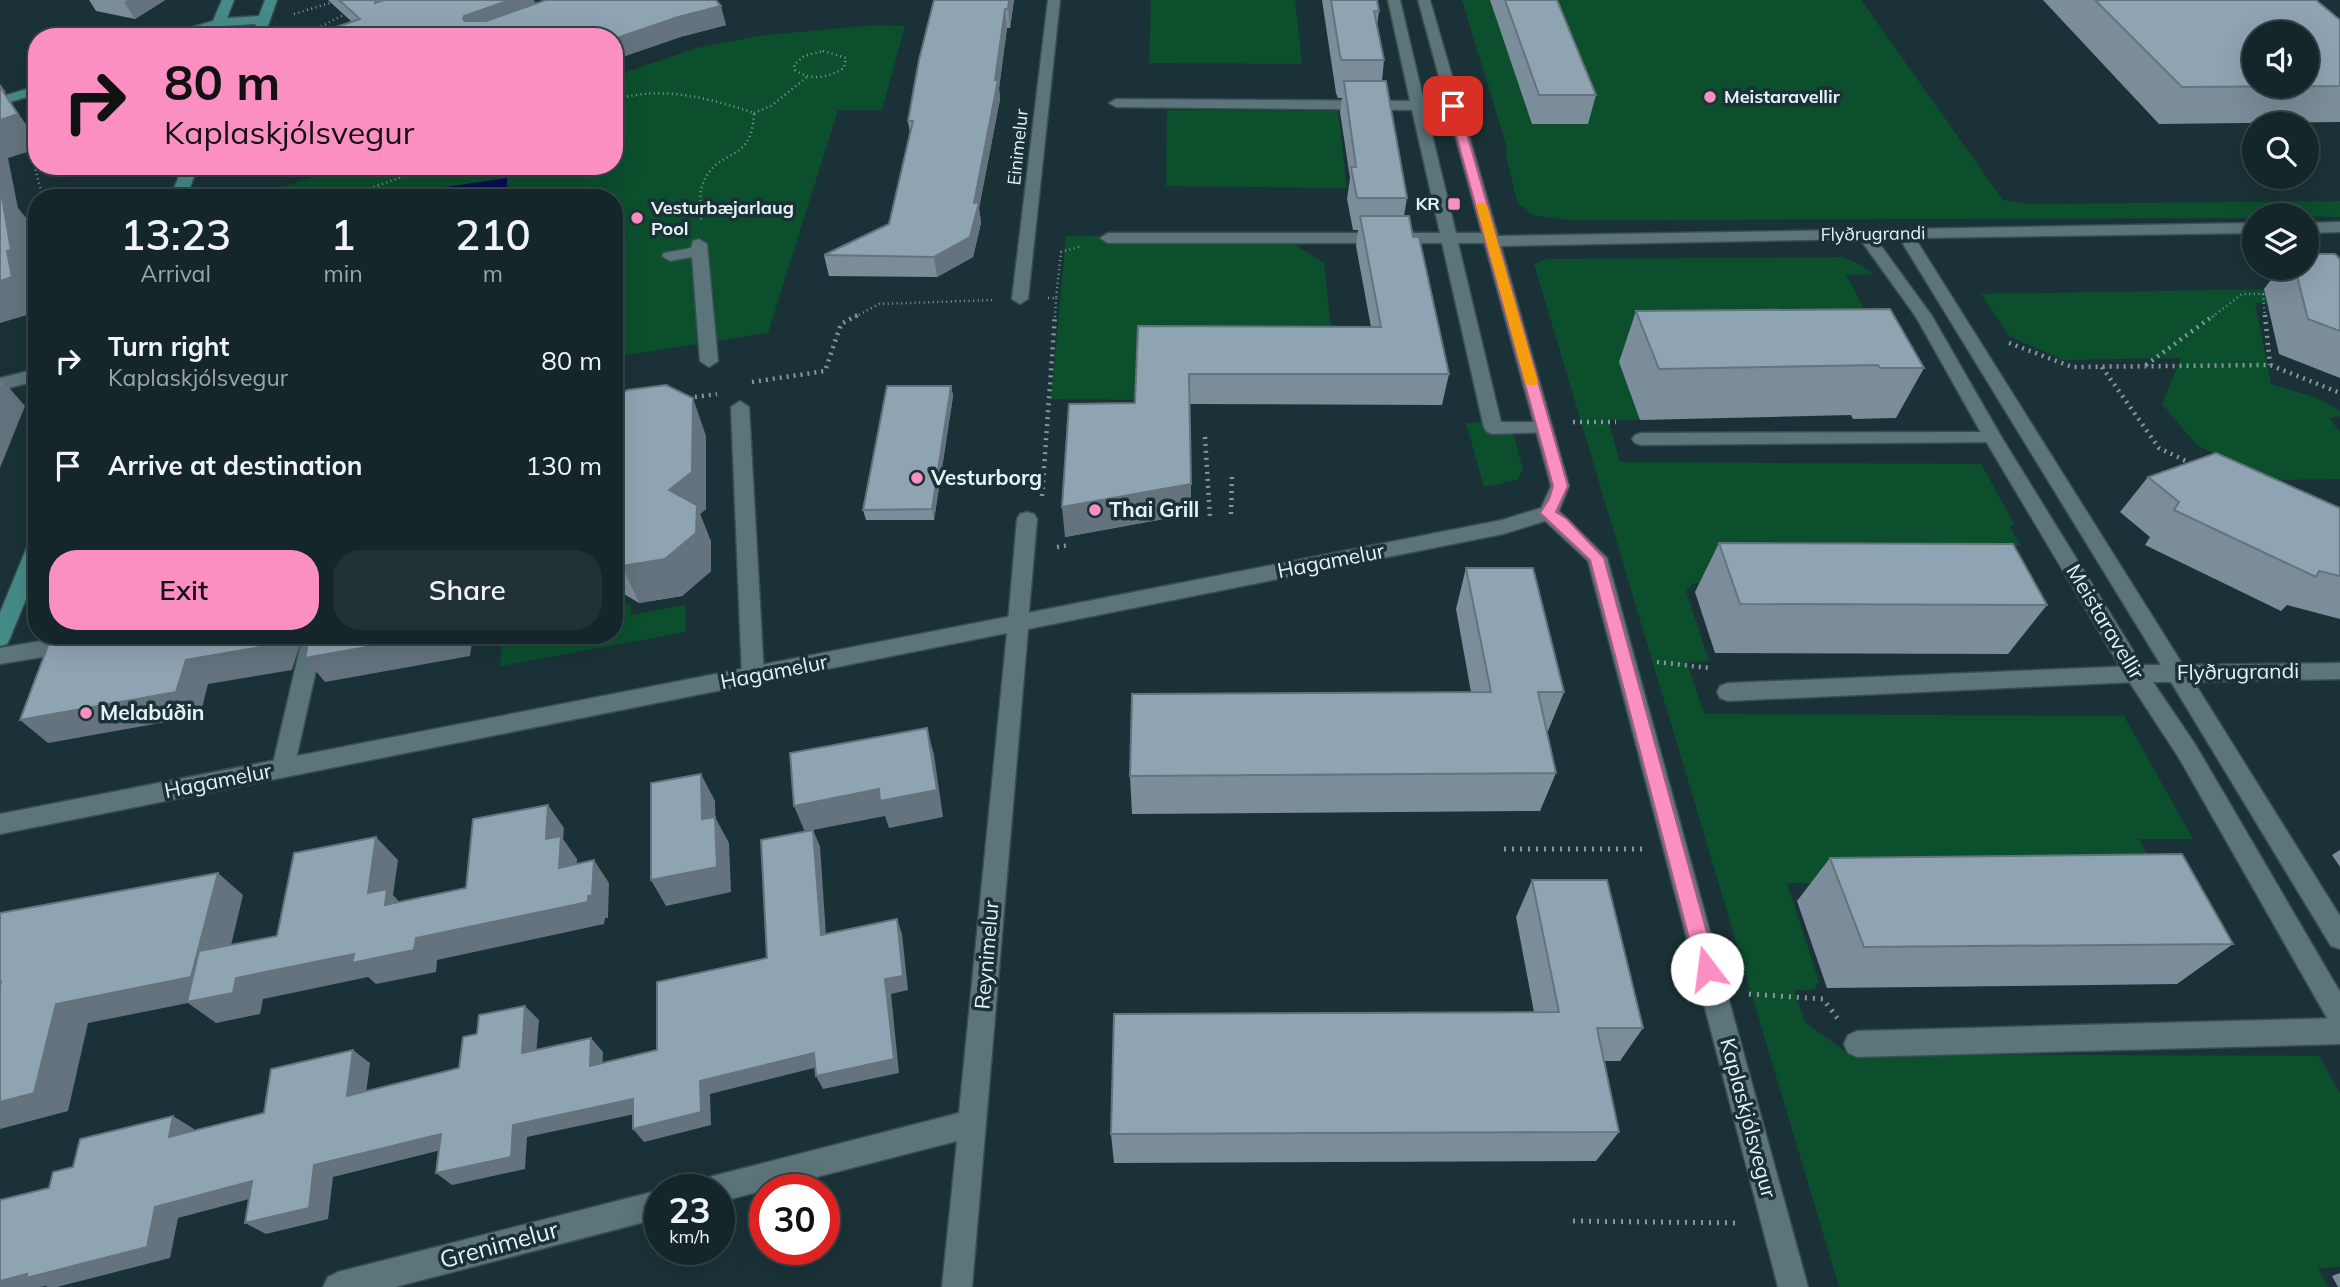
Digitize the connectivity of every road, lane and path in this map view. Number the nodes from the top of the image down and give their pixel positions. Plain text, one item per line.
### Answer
1 (228, 0) edge
2 (271, 0) edge
3 (340, 0) edge
4 (1054, 0) edge
5 (1394, 0) edge
6 (1424, 0) edge
7 (355, 10) edge
8 (286, 17) dead end
9 (264, 21) junction
10 (220, 28) edge
11 (229, 28) edge
12 (261, 28) edge
13 (319, 28) edge
14 (808, 77) junction
15 (28, 82) edge
16 (28, 92) edge
17 (2, 96) edge
18 (623, 98) edge
19 (1116, 103) dead end
20 (1419, 105) junction
21 (1453, 106) junction
22 (754, 113) junction
23 (14, 115) edge
24 (407, 175) edge
25 (369, 189) edge
26 (2340, 227) edge
27 (2242, 228) edge
28 (2319, 228) edge
29 (1863, 233) junction
30 (1904, 233) junction
31 (1108, 238) dead end
32 (1449, 238) junction
33 (1491, 240) junction
34 (700, 247) junction
35 (1061, 252) dead end
36 (670, 256) dead end
37 (2263, 294) junction
38 (2274, 294) dead end
39 (1056, 298) junction
40 (1020, 299) junction
41 (1958, 317) junction
42 (709, 361) dead end
43 (2270, 365) junction
44 (2101, 366) junction
45 (2145, 366) junction
46 (825, 370) dead end
47 (28, 378) edge
48 (0, 384) edge
49 (2340, 393) edge
50 (740, 407) dead end
51 (1572, 422) dead end
52 (1544, 428) junction
53 (1205, 437) dead end
54 (1993, 438) junction
55 (1641, 439) joint
56 (2194, 465) edge
57 (1231, 474) dead end
58 (1042, 497) dead end
59 (1548, 513) junction
60 (1231, 514) dead end
61 (1210, 518) dead end
62 (1027, 519) dead end
63 (28, 569) edge
64 (1018, 624) junction
65 (0, 638) edge
66 (71, 644) edge
67 (312, 644) edge
68 (0, 656) edge
69 (1651, 661) dead end
70 (2340, 671) edge
71 (2177, 673) junction
72 (2136, 674) junction
73 (753, 676) junction
74 (1728, 692) joint
75 (284, 768) junction
76 (0, 824) edge
77 (1504, 849) dead end
78 (1675, 849) junction
79 (2340, 938) edge
80 (1741, 994) dead end
81 (2340, 1016) edge
82 (2340, 1031) edge
83 (1857, 1044) joint
84 (972, 1123) junction
85 (735, 1184) edge
86 (644, 1208) edge
87 (1573, 1221) dead end
88 (1776, 1223) junction
89 (338, 1287) edge
90 (957, 1287) edge
91 (1793, 1287) edge

1 - 10 street
2 - 9 street
3 - 8 path
4 - 40 street, Einimelur
5 - 20 street
6 - 21 street
7 - 13 path
9 - 11 street
9 - 12 street
14 - 14 path
14 - 22 path
15 - 17 street
16 - 17 street
17 - 23 street
18 - 22 path
19 - 20 street
20 - 21 street
20 - 32 street
21 - 33 street
22 - 34 path
24 - 25 path
26 - 28 street
27 - 30 street, Flyðrugrandi
29 - 30 street, Flyðrugrandi
29 - 33 street, Flyðrugrandi
29 - 54 street, Meistaravellir
30 - 41 street, Meistaravellir
31 - 32 street, Flyðrugrandi
32 - 33 street, Flyðrugrandi
32 - 52 street
33 - 52 street
34 - 36 street
34 - 42 street
35 - 39 path
37 - 38 path
37 - 43 path
37 - 45 path
39 - 40 path
39 - 58 path
40 - 46 path
41 - 44 path
41 - 71 street, Meistaravellir
43 - 45 path
43 - 49 path
44 - 45 path
44 - 56 path
47 - 48 street
50 - 73 street
51 - 55 path
52 - 59 street
53 - 61 path
54 - 55 street
54 - 72 street, Meistaravellir
57 - 60 path
59 - 64 street, Hagamelur
59 - 78 street, Kaplaskjólsvegur
62 - 64 street, Reynimelur
63 - 65 street
64 - 73 street, Hagamelur
64 - 84 street, Reynimelur
66 - 68 street
67 - 75 street
69 - 74 path
70 - 71 street, Flyðrugrandi
71 - 72 street, Flyðrugrandi
71 - 79 street, Meistaravellir
72 - 74 street, Flyðrugrandi
72 - 81 street, Meistaravellir
73 - 75 street, Hagamelur
75 - 76 street, Hagamelur
77 - 78 path
78 - 88 street, Kaplaskjólsvegur
80 - 83 path
82 - 83 street
84 - 85 street
84 - 90 street, Reynimelur
86 - 89 street, Grenimelur
87 - 88 path
88 - 91 street, Kaplaskjólsvegur

